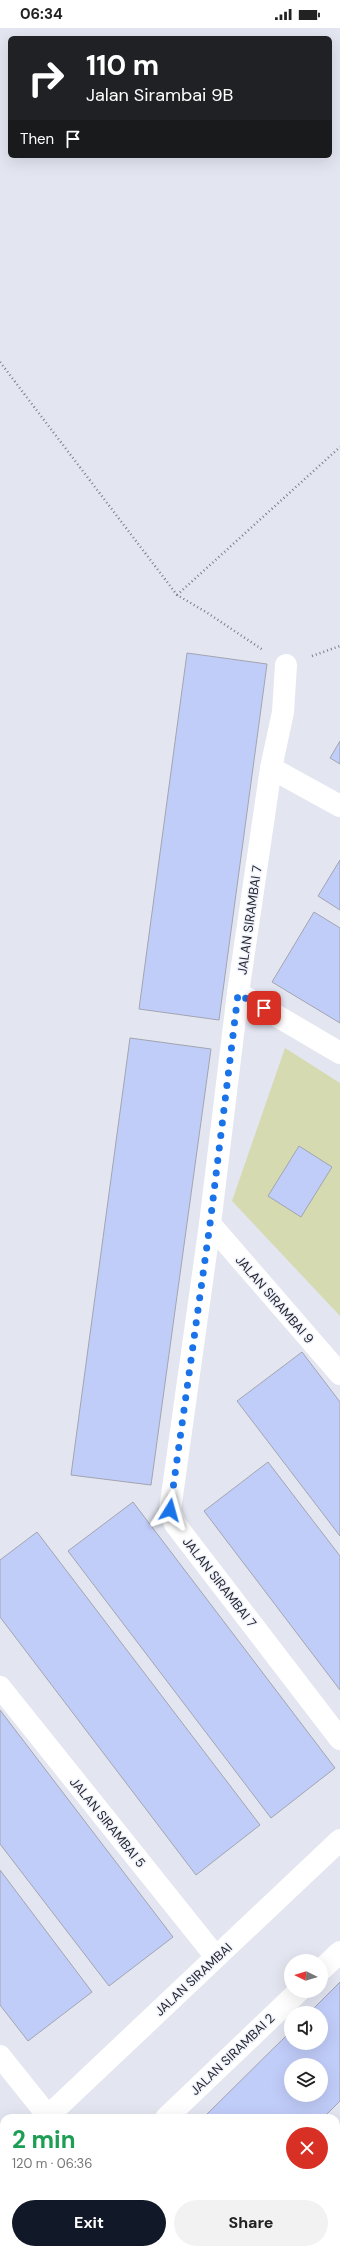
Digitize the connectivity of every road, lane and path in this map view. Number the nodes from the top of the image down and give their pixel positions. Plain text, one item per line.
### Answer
1 (0, 362) edge
2 (340, 447) edge
3 (177, 595) junction
4 (286, 665) joint
5 (271, 768) junction
6 (340, 806) edge
7 (238, 994) junction
8 (340, 1053) edge
9 (210, 1224) junction
10 (340, 1374) edge
11 (0, 1687) edge
12 (340, 1738) edge
13 (340, 1840) edge
14 (340, 1952) edge
15 (216, 1957) junction
16 (328, 1963) edge
17 (292, 1998) edge
18 (0, 2056) edge
19 (45, 2114) edge
20 (50, 2114) edge
21 (170, 2114) edge

1 - 3 path
2 - 3 path
3 - 4 path
4 - 5 street, JALAN SIRAMBAI 7
5 - 6 street
5 - 7 street, JALAN SIRAMBAI 7
7 - 8 street
7 - 9 street, JALAN SIRAMBAI 7
9 - 10 street, JALAN SIRAMBAI 9
9 - 12 street, JALAN SIRAMBAI 7
11 - 15 street, JALAN SIRAMBAI 5
13 - 15 street, JALAN SIRAMBAI
14 - 16 street
15 - 20 street, JALAN SIRAMBAI
17 - 21 street, JALAN SIRAMBAI 2
18 - 19 street

